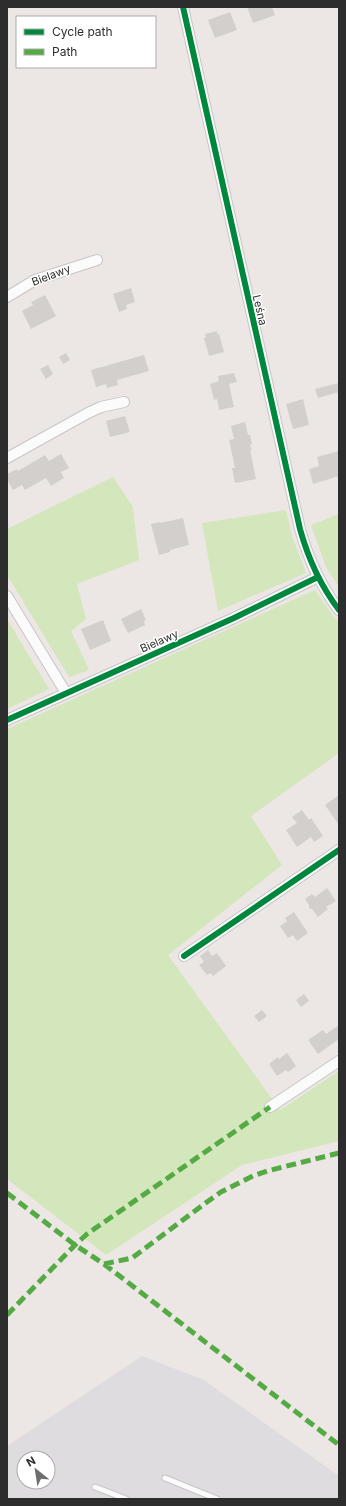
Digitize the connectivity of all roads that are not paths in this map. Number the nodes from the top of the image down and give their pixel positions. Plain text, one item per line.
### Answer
1 (187, 8) edge
2 (97, 260) dead end
3 (7, 297) edge
4 (124, 402) dead end
5 (7, 458) edge
6 (318, 578) junction
7 (7, 596) edge
8 (339, 610) edge
9 (66, 693) junction
10 (7, 720) edge
11 (339, 850) edge
12 (184, 956) dead end
13 (339, 1061) edge
14 (270, 1107) dead end
15 (165, 1478) dead end
16 (95, 1487) dead end
17 (126, 1499) edge
18 (217, 1499) edge

1 - 6 street, Leśna
2 - 3 street, Bielawy
4 - 5 street
6 - 8 street, Leśna
6 - 9 street, Bielawy
7 - 9 street
9 - 10 street, Bielawy
11 - 12 street
13 - 14 street
15 - 18 lane
16 - 17 lane

